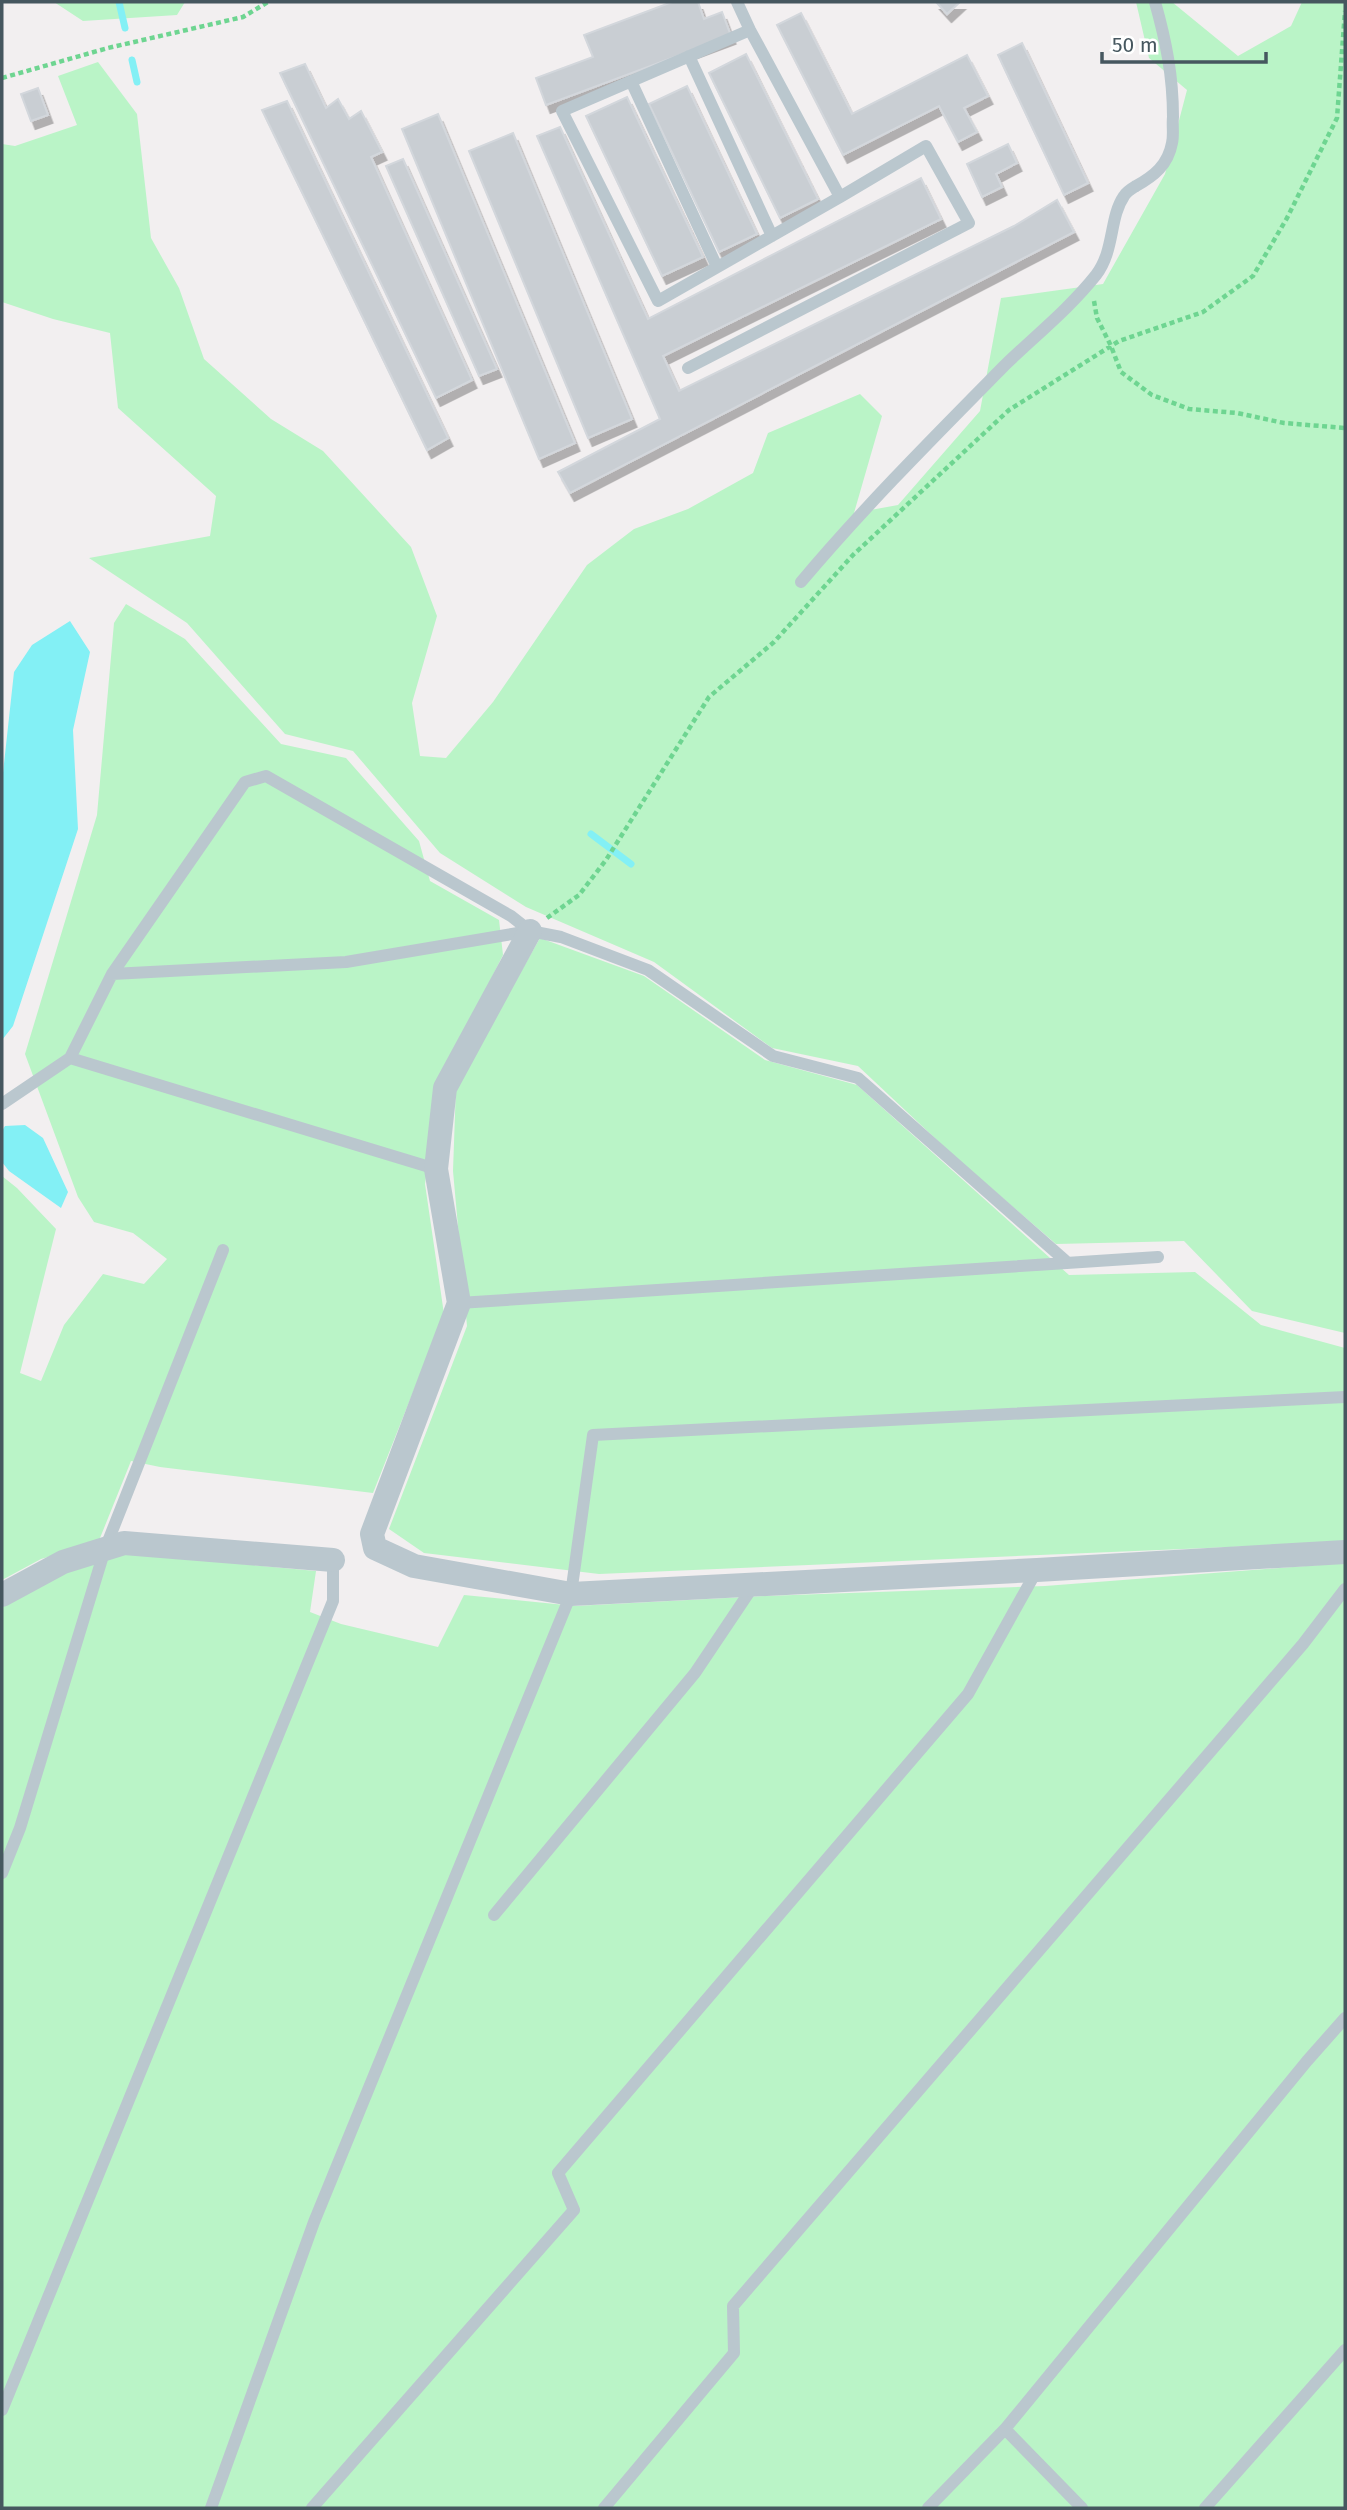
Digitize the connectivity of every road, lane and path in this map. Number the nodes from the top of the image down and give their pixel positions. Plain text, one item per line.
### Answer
1 (268, 2) edge
2 (737, 2) edge
3 (1155, 2) edge
4 (1345, 11) edge
5 (750, 30) junction
6 (689, 56) junction
7 (2, 78) edge
8 (631, 81) junction
9 (840, 197) junction
10 (772, 236) junction
11 (717, 267) junction
12 (1098, 273) junction
13 (1111, 346) junction
14 (688, 368) dead end
15 (1345, 428) edge
16 (801, 582) dead end
17 (530, 931) junction
18 (112, 974) junction
19 (70, 1058) junction
20 (2, 1104) edge
21 (436, 1169) junction
22 (223, 1250) dead end
23 (1158, 1257) dead end
24 (1068, 1263) junction
25 (459, 1303) junction
26 (1345, 1397) edge
27 (105, 1549) junction
28 (1345, 1552) edge
29 (333, 1560) joint
30 (1037, 1570) junction
31 (754, 1584) junction
32 (1345, 1589) edge
33 (571, 1594) junction
34 (2, 1595) edge
35 (2, 1873) edge
36 (494, 1914) dead end
37 (1345, 2018) edge
38 (1345, 2350) edge
39 (2, 2410) edge
40 (1005, 2428) junction
41 (211, 2508) edge
42 (312, 2508) edge
43 (604, 2508) edge
44 (928, 2508) edge
45 (1083, 2508) edge
46 (1205, 2508) edge

1 - 7 path
2 - 5 lane
3 - 12 lane
4 - 13 path
5 - 6 lane
5 - 9 lane
6 - 8 lane
6 - 10 lane
8 - 11 lane
8 - 11 lane
9 - 10 lane
9 - 14 lane
10 - 11 lane
12 - 13 path
12 - 16 lane
13 - 15 path
13 - 17 path
17 - 18 lane
17 - 18 lane
17 - 21 street
17 - 24 lane
18 - 19 lane
19 - 20 lane
19 - 21 lane
21 - 25 street
22 - 27 lane
23 - 24 lane
24 - 25 lane
25 - 33 street
26 - 33 lane
27 - 29 street
27 - 34 street
27 - 35 lane
28 - 30 street
29 - 39 lane
30 - 31 street
30 - 42 lane
31 - 33 street
31 - 36 lane
32 - 43 lane
33 - 41 lane
37 - 40 lane
38 - 46 lane
40 - 44 lane
40 - 45 lane

